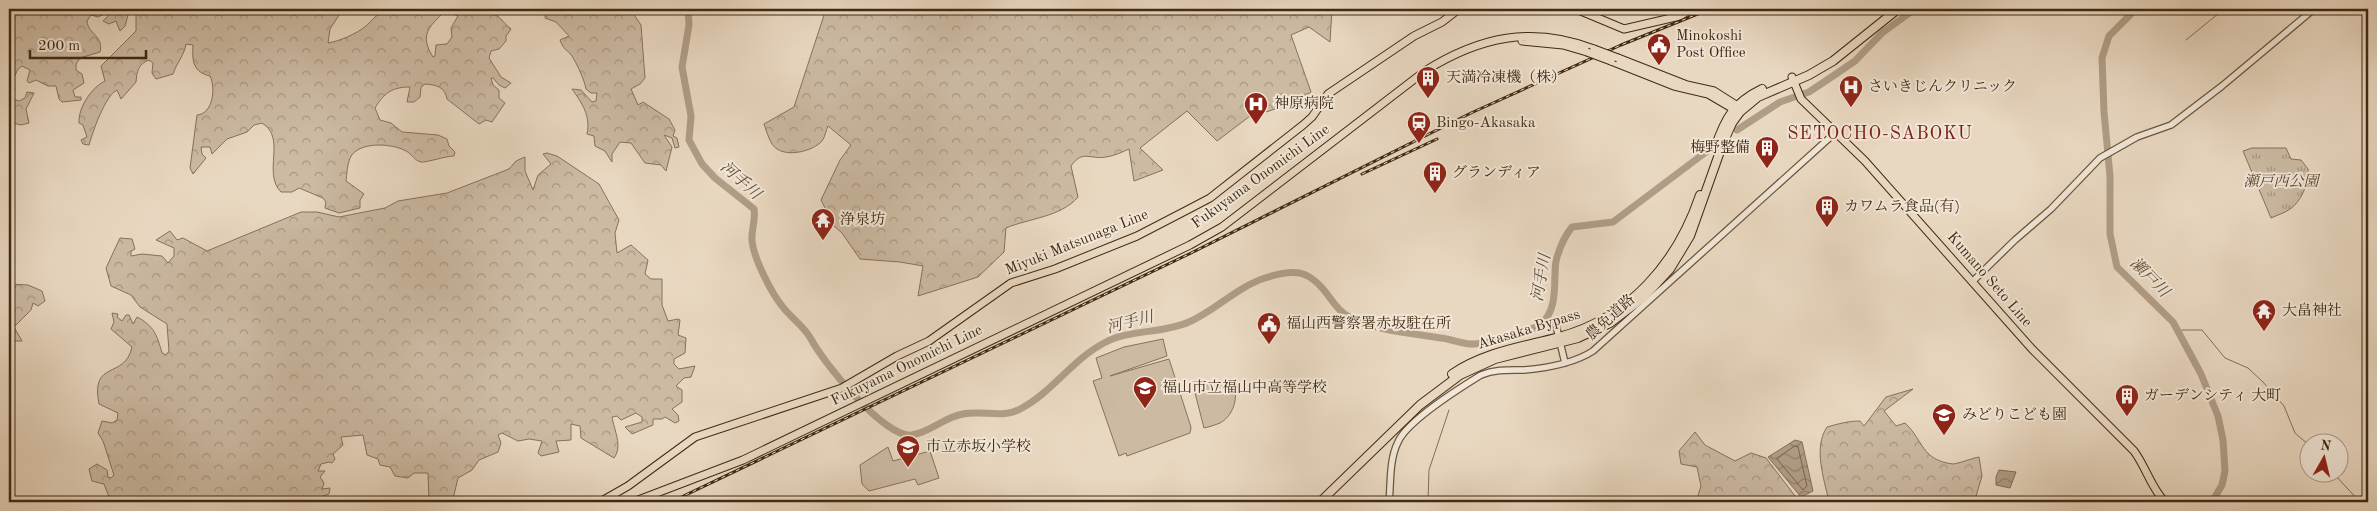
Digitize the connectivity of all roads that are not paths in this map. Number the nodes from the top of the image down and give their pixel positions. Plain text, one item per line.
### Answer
1 (1459, 9) edge
2 (1576, 9) edge
3 (1691, 9) edge
4 (1892, 9) edge
5 (1898, 9) edge
6 (2314, 9) edge
7 (1794, 83) junction
8 (1736, 109) junction
9 (1836, 132) junction
10 (1972, 282) junction
11 (1555, 321) dead end
12 (1561, 340) junction
13 (1566, 363) junction
14 (600, 502) edge
15 (633, 502) edge
16 (1319, 502) edge
17 (1389, 502) edge
18 (2165, 502) edge

1 - 14 main road, Miyuki Matsunaga Line
2 - 3 main road
4 - 7 highway
5 - 7 highway
6 - 10 street
7 - 8 highway
7 - 9 main road, Kumano Seto Line
8 - 12 highway, Akasaka Bypass
8 - 15 main road, Fukuyama Onomichi Line, bridge
9 - 10 main road, Kumano Seto Line
9 - 13 street, 農免道路
10 - 18 main road, Kumano Seto Line
11 - 12 street
12 - 13 street
12 - 16 highway, Akasaka Bypass
13 - 17 street, 農免道路

